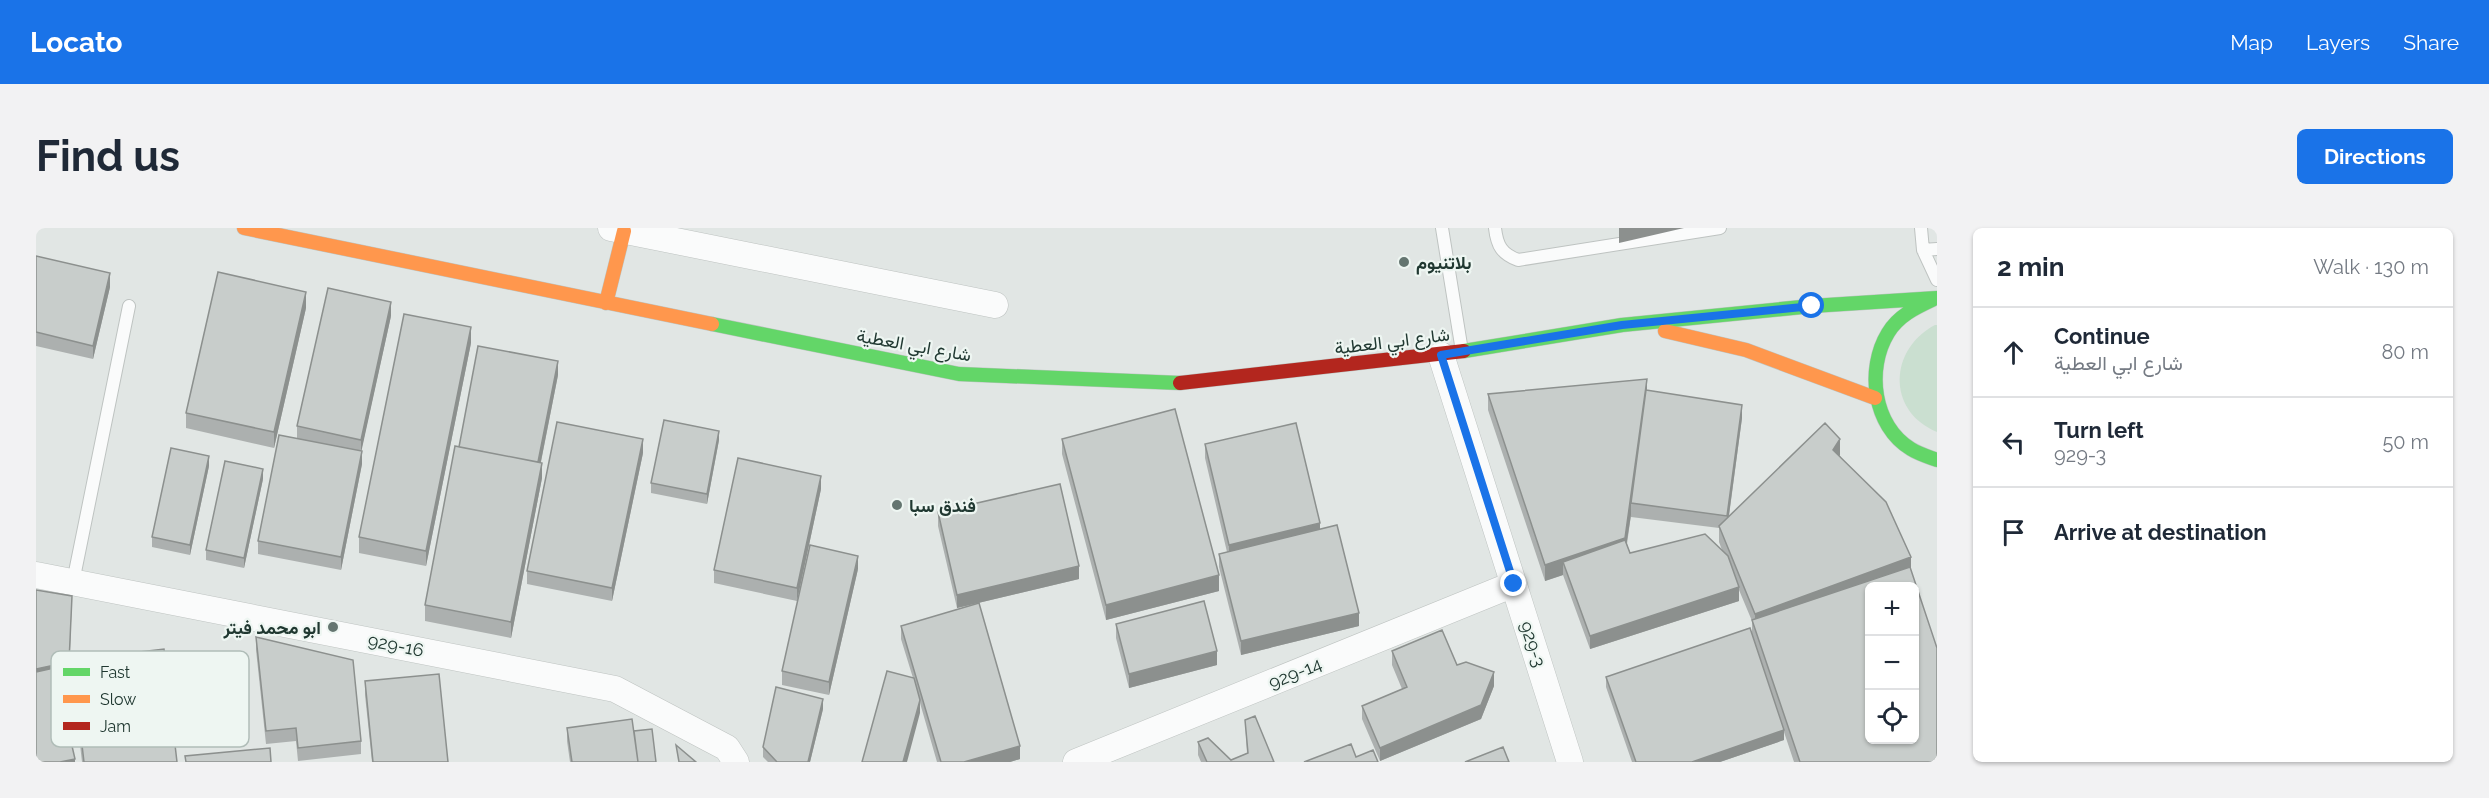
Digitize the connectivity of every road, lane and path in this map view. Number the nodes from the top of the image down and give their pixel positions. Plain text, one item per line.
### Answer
1 (244, 228) edge
2 (1442, 228) edge
3 (1495, 228) edge
4 (1720, 228) edge
5 (1921, 228) edge
6 (617, 229) edge
7 (1937, 249) edge
8 (1923, 250) junction
9 (1937, 280) edge
10 (1937, 298) edge
11 (606, 303) junction
12 (995, 304) dead end
13 (129, 306) dead end
14 (1622, 325) junction
15 (1451, 353) junction
16 (1875, 398) junction
17 (1916, 452) junction
18 (1937, 460) edge
19 (1937, 478) edge
20 (36, 575) edge
21 (73, 582) junction
22 (1514, 584) junction
23 (736, 762) edge
24 (1076, 762) edge
25 (1570, 762) edge

1 - 11 street, شارع ابي العطية
2 - 15 lane
3 - 4 lane
5 - 8 lane
6 - 11 street
6 - 12 street
7 - 8 lane
8 - 9 lane
10 - 14 street, شارع ابي العطية
10 - 16 street
11 - 15 street, شارع ابي العطية
13 - 21 lane
14 - 15 street, شارع ابي العطية
14 - 16 street, شارع ابي العطية
15 - 22 street, 929-3
16 - 17 street
17 - 18 street
17 - 19 street
20 - 21 street, 929-16
21 - 23 street, 929-16
22 - 24 street, 929-14
22 - 25 street, 929-3

